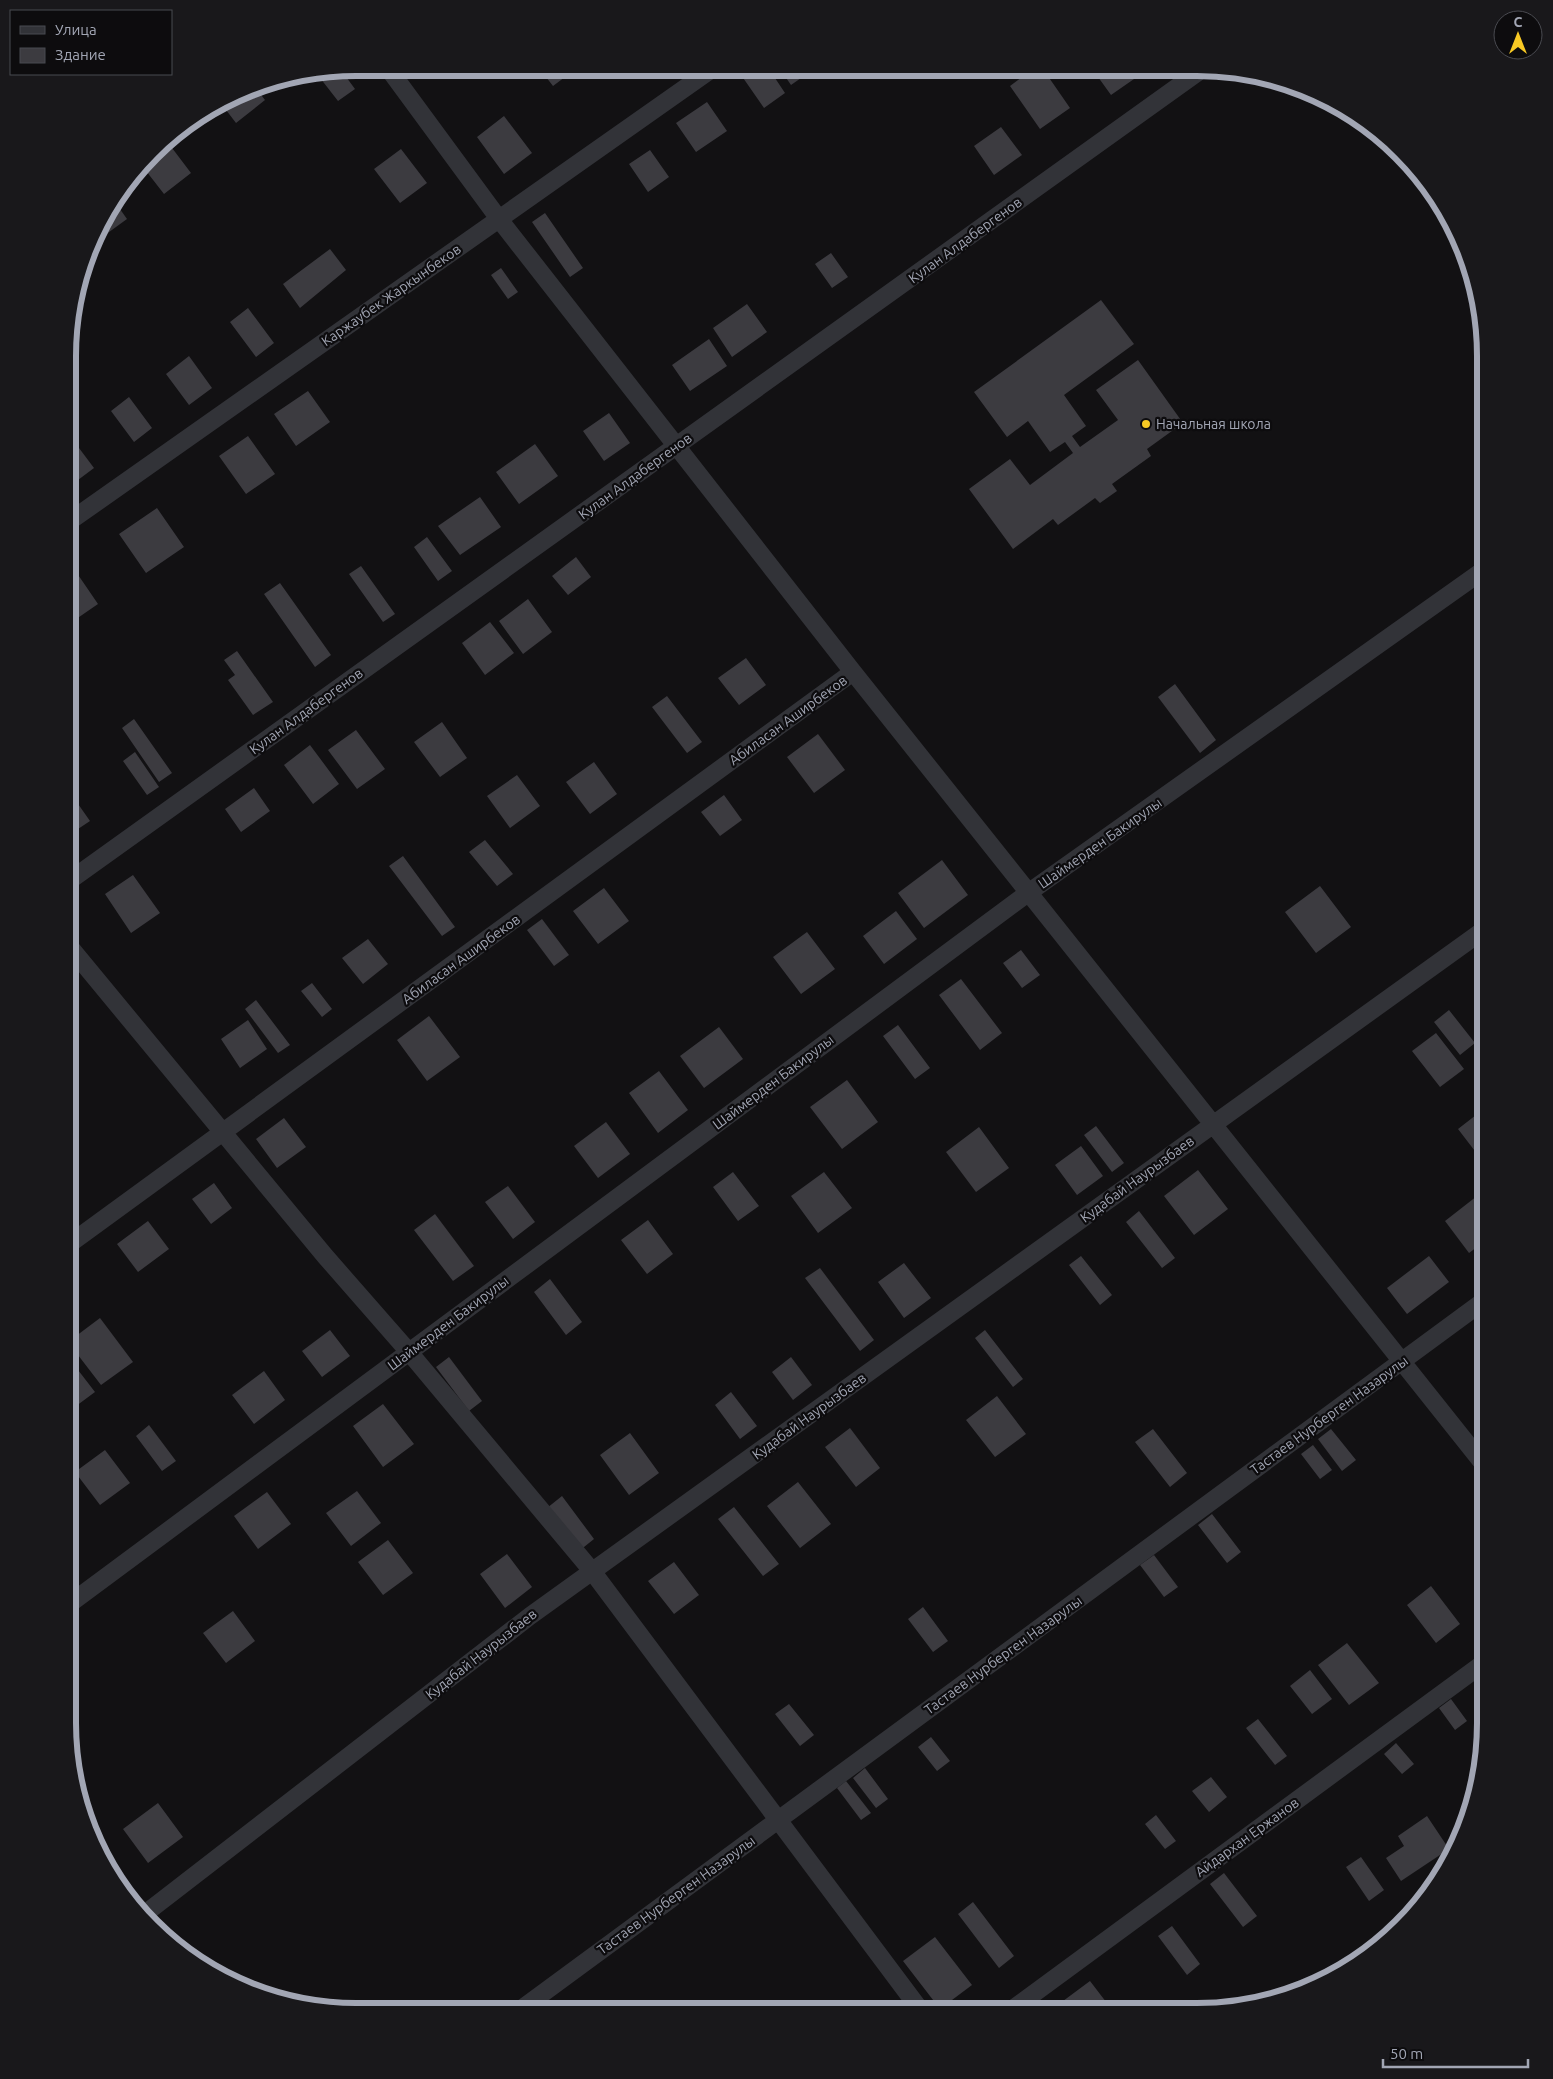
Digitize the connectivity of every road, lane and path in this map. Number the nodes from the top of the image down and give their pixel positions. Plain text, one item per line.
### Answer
1 (394, 76) edge
2 (701, 76) edge
3 (1193, 76) edge
4 (500, 219) junction
5 (677, 446) junction
6 (76, 518) edge
7 (1477, 575) edge
8 (853, 672) junction
9 (76, 876) edge
10 (1028, 894) junction
11 (1477, 935) edge
12 (76, 954) edge
13 (1214, 1124) junction
14 (224, 1132) junction
15 (76, 1239) edge
16 (1477, 1306) edge
17 (409, 1352) junction
18 (1402, 1361) junction
19 (1477, 1456) edge
20 (592, 1572) junction
21 (76, 1599) edge
22 (1477, 1668) edge
23 (778, 1820) junction
24 (149, 1911) edge
25 (530, 2003) edge
26 (915, 2003) edge
27 (1021, 2003) edge

1 - 4 street
2 - 4 street, Каржаубек Жаркынбеков
3 - 5 street, Кулан Алдабергенов
4 - 5 street
4 - 6 street, Каржаубек Жаркынбеков
5 - 8 street
5 - 9 street, Кулан Алдабергенов
7 - 10 street, Шаймерден Бакирулы
8 - 10 street
8 - 14 street, Абиласан Аширбеков
10 - 13 street
10 - 17 street, Шаймерден Бакирулы
11 - 13 street, Кудабай Наурызбаев
12 - 14 street
13 - 18 street
13 - 20 street, Кудабай Наурызбаев
14 - 15 street, Абиласан Аширбеков
14 - 17 street
16 - 18 street, Тастаев Нурберген Назарулы
17 - 20 street
17 - 21 street, Шаймерден Бакирулы
18 - 19 street
18 - 23 street, Тастаев Нурберген Назарулы
20 - 23 street
20 - 24 street, Кудабай Наурызбаев
22 - 27 street, Айдархан Ержанов
23 - 25 street, Тастаев Нурберген Назарулы
23 - 26 street

